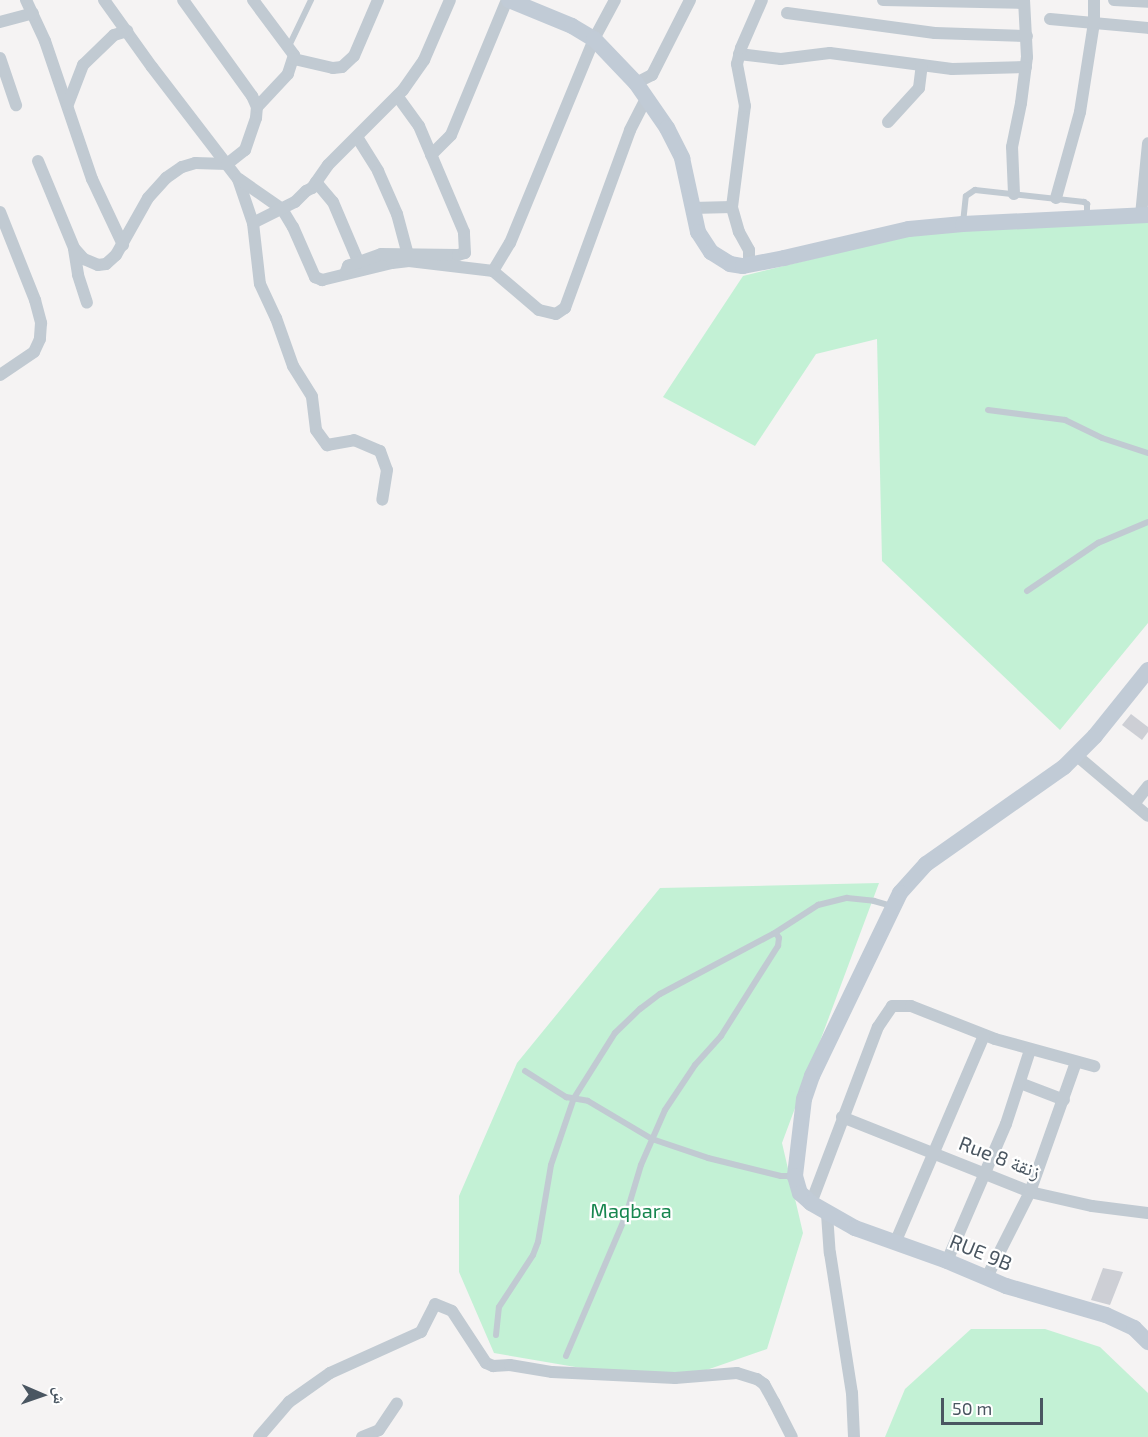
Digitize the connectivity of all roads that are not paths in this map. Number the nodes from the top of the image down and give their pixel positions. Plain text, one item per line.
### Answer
1 (26, 0) edge
2 (104, 0) edge
3 (183, 0) edge
4 (253, 0) edge
5 (311, 0) edge
6 (378, 0) edge
7 (450, 0) edge
8 (508, 0) edge
9 (615, 0) edge
10 (690, 0) edge
11 (762, 0) edge
12 (883, 0) edge
13 (1094, 0) edge
14 (1114, 0) edge
15 (1024, 1) edge
16 (1148, 2) edge
17 (536, 5) edge
18 (33, 13) junction
19 (787, 13) dead end
20 (1050, 19) dead end
21 (0, 22) edge
22 (1094, 23) junction
23 (1148, 27) edge
24 (127, 31) junction
25 (1027, 36) junction
26 (594, 39) junction
27 (289, 46) junction
28 (739, 54) junction
29 (0, 58) edge
30 (294, 58) junction
31 (922, 65) junction
32 (1026, 67) junction
33 (636, 83) junction
34 (397, 96) junction
35 (646, 98) junction
36 (68, 104) junction
37 (16, 105) dead end
38 (257, 107) junction
39 (888, 122) dead end
40 (357, 137) junction
41 (1148, 143) edge
42 (431, 155) junction
43 (38, 161) dead end
44 (228, 164) junction
45 (238, 179) junction
46 (316, 182) junction
47 (1014, 194) junction
48 (1056, 198) junction
49 (732, 207) junction
50 (692, 208) junction
51 (1144, 208) edge
52 (282, 209) junction
53 (0, 213) edge
54 (1087, 218) junction
55 (253, 223) junction
56 (963, 224) junction
57 (123, 245) junction
58 (74, 248) junction
59 (407, 252) junction
60 (358, 261) junction
61 (743, 266) junction
62 (493, 271) junction
63 (345, 274) junction
64 (87, 303) dead end
65 (0, 375) edge
66 (988, 410) dead end
67 (1148, 453) edge
68 (382, 500) dead end
69 (1148, 522) edge
70 (1027, 591) dead end
71 (1148, 670) edge
72 (1076, 755) junction
73 (1148, 786) edge
74 (1134, 804) junction
75 (1148, 816) edge
76 (892, 906) junction
77 (776, 933) junction
78 (984, 1035) junction
79 (1030, 1050) junction
80 (1076, 1062) junction
81 (1094, 1066) dead end
82 (525, 1071) dead end
83 (1020, 1083) junction
84 (574, 1098) junction
85 (1064, 1100) junction
86 (842, 1118) junction
87 (652, 1139) junction
88 (934, 1153) junction
89 (984, 1172) junction
90 (795, 1176) junction
91 (1030, 1192) junction
92 (806, 1198) junction
93 (1148, 1213) edge
94 (828, 1214) junction
95 (895, 1243) junction
96 (947, 1261) junction
97 (986, 1279) junction
98 (496, 1335) dead end
99 (1148, 1342) edge
100 (566, 1356) dead end
101 (397, 1403) dead end
102 (259, 1437) edge
103 (362, 1437) edge
104 (792, 1437) edge
105 (854, 1437) edge

1 - 18 street
2 - 24 street
3 - 38 street
4 - 27 street
5 - 27 lane
6 - 30 street
7 - 34 street
8 - 17 street
8 - 42 street
9 - 26 street
10 - 33 street
11 - 28 street
12 - 15 street
13 - 22 street
14 - 16 street
15 - 25 street
17 - 26 street
18 - 21 street
18 - 36 street
19 - 25 street
20 - 22 street
22 - 23 street
22 - 48 street
24 - 36 street
24 - 44 street
25 - 32 street
26 - 33 street
26 - 62 street
27 - 30 street
28 - 31 street
28 - 49 street
29 - 37 street
30 - 38 street
31 - 32 street
31 - 39 street
32 - 47 street
33 - 35 street
34 - 40 street
34 - 42 street
35 - 50 street
35 - 62 street
36 - 57 street
38 - 44 street
40 - 46 street
40 - 59 street
41 - 51 street
42 - 59 street
43 - 58 street
44 - 45 street
44 - 57 street
45 - 52 street
45 - 55 street
46 - 52 street
46 - 60 street
47 - 48 lane
47 - 56 lane
48 - 54 lane
49 - 50 street
49 - 61 street
50 - 61 street
51 - 54 street
52 - 55 street
52 - 63 street
53 - 65 street
54 - 56 street
55 - 68 street
56 - 61 street
57 - 58 street
58 - 64 street
59 - 60 street
60 - 63 street
62 - 63 street
66 - 67 lane
69 - 70 lane
71 - 72 street
72 - 74 street
72 - 76 street
73 - 74 street
74 - 75 street
76 - 77 lane
76 - 90 street
77 - 84 lane
77 - 87 lane
78 - 79 street
78 - 86 street
78 - 88 street
79 - 80 street
79 - 83 street
80 - 81 street
80 - 85 street
82 - 84 lane
83 - 85 street
83 - 89 street
84 - 87 lane
84 - 98 lane
85 - 91 street
86 - 88 street, Rue 8 زنقة
86 - 92 street
87 - 90 lane
87 - 100 lane
88 - 89 street, Rue 8 زنقة
88 - 95 street
89 - 91 street, Rue 8 زنقة
89 - 96 street
90 - 92 street
91 - 93 street, Rue 8 زنقة
91 - 97 street
92 - 94 street, RUE 9B
94 - 95 street, RUE 9B
94 - 105 street
95 - 96 street, RUE 9B
96 - 97 street, RUE 9B
97 - 99 street, RUE 9B
101 - 103 street
102 - 104 street

